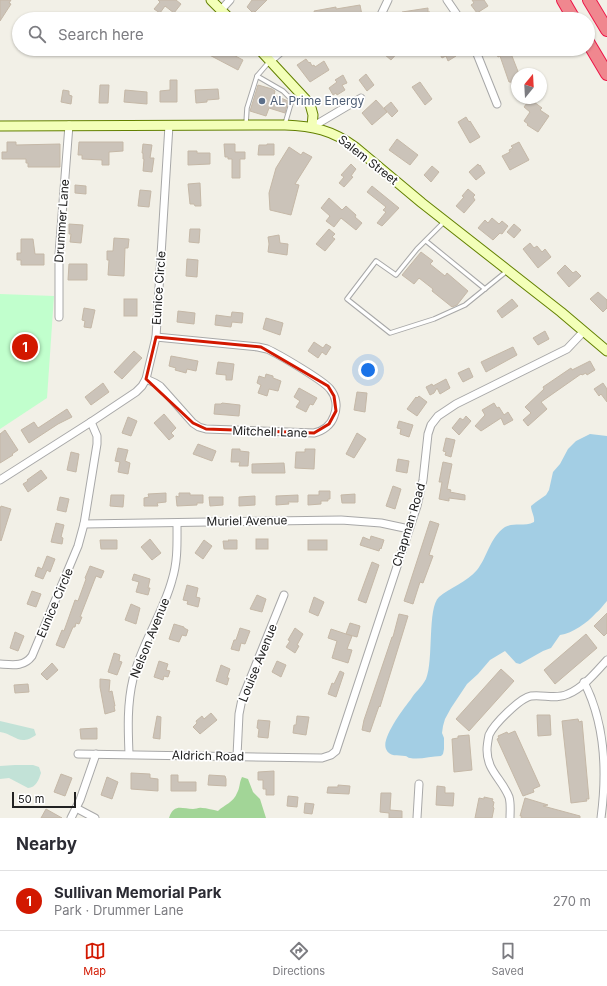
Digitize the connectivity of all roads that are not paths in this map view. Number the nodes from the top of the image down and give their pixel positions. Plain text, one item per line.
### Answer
1 (211, 0) edge
2 (230, 0) edge
3 (388, 0) edge
4 (447, 0) edge
5 (563, 0) edge
6 (589, 0) edge
7 (221, 10) joint
8 (382, 12) edge
9 (455, 12) edge
10 (570, 12) edge
11 (607, 30) edge
12 (595, 54) edge
13 (265, 56) edge
14 (276, 56) edge
15 (479, 56) edge
16 (270, 61) junction
17 (607, 74) edge
18 (257, 76) junction
19 (292, 84) junction
20 (283, 91) junction
21 (361, 98) dead end
22 (497, 104) dead end
23 (69, 125) junction
24 (246, 125) junction
25 (285, 125) junction
26 (0, 126) edge
27 (169, 126) junction
28 (312, 127) junction
29 (445, 222) junction
30 (426, 241) junction
31 (507, 271) junction
32 (485, 289) junction
33 (59, 318) dead end
34 (584, 331) junction
35 (156, 338) junction
36 (607, 351) edge
37 (146, 379) junction
38 (91, 422) junction
39 (0, 480) edge
40 (177, 522) junction
41 (84, 524) junction
42 (409, 529) junction
43 (284, 595) dead end
44 (607, 660) edge
45 (0, 664) edge
46 (584, 682) junction
47 (336, 750) joint
48 (78, 754) dead end
49 (96, 754) junction
50 (129, 754) junction
51 (237, 756) junction
52 (419, 784) dead end
53 (76, 808) junction
54 (71, 818) edge
55 (95, 818) edge
56 (417, 818) edge
57 (510, 818) edge
58 (601, 818) edge

1 - 7 main road
2 - 7 street
3 - 8 street
4 - 9 street
5 - 10 highway
6 - 11 highway
12 - 17 highway
13 - 16 main road
14 - 16 street
15 - 22 street
16 - 18 lane
16 - 19 main road
18 - 20 lane
18 - 24 lane
19 - 20 lane
19 - 28 main road
20 - 25 lane
21 - 28 street
23 - 26 main road, Salem Street
23 - 27 main road, Salem Street
23 - 33 street, Drummer Lane
24 - 25 main road, Salem Street
24 - 27 main road, Salem Street
25 - 28 main road, Salem Street
27 - 35 street, Eunice Circle
28 - 29 main road, Salem Street
29 - 30 lane
29 - 31 main road, Salem Street
30 - 32 lane
30 - 32 lane
31 - 32 lane
31 - 34 main road, Salem Street
34 - 36 main road, Salem Street
34 - 42 street, Chapman Road
35 - 37 street, Eunice Circle
35 - 37 street, Mitchell Lane
37 - 38 street, Eunice Circle
38 - 39 street, Eunice Circle
38 - 41 street, Eunice Circle
40 - 41 street, Muriel Avenue
40 - 42 street, Muriel Avenue
40 - 50 street, Nelson Avenue
41 - 45 street, Eunice Circle
42 - 47 street, Chapman Road
43 - 51 street, Louise Avenue
44 - 46 street
46 - 57 street
46 - 58 street
47 - 51 street, Aldrich Road
48 - 49 street, Aldrich Road
49 - 50 street, Aldrich Road
49 - 53 street
50 - 51 street, Aldrich Road
52 - 56 street
53 - 54 street
53 - 55 street

